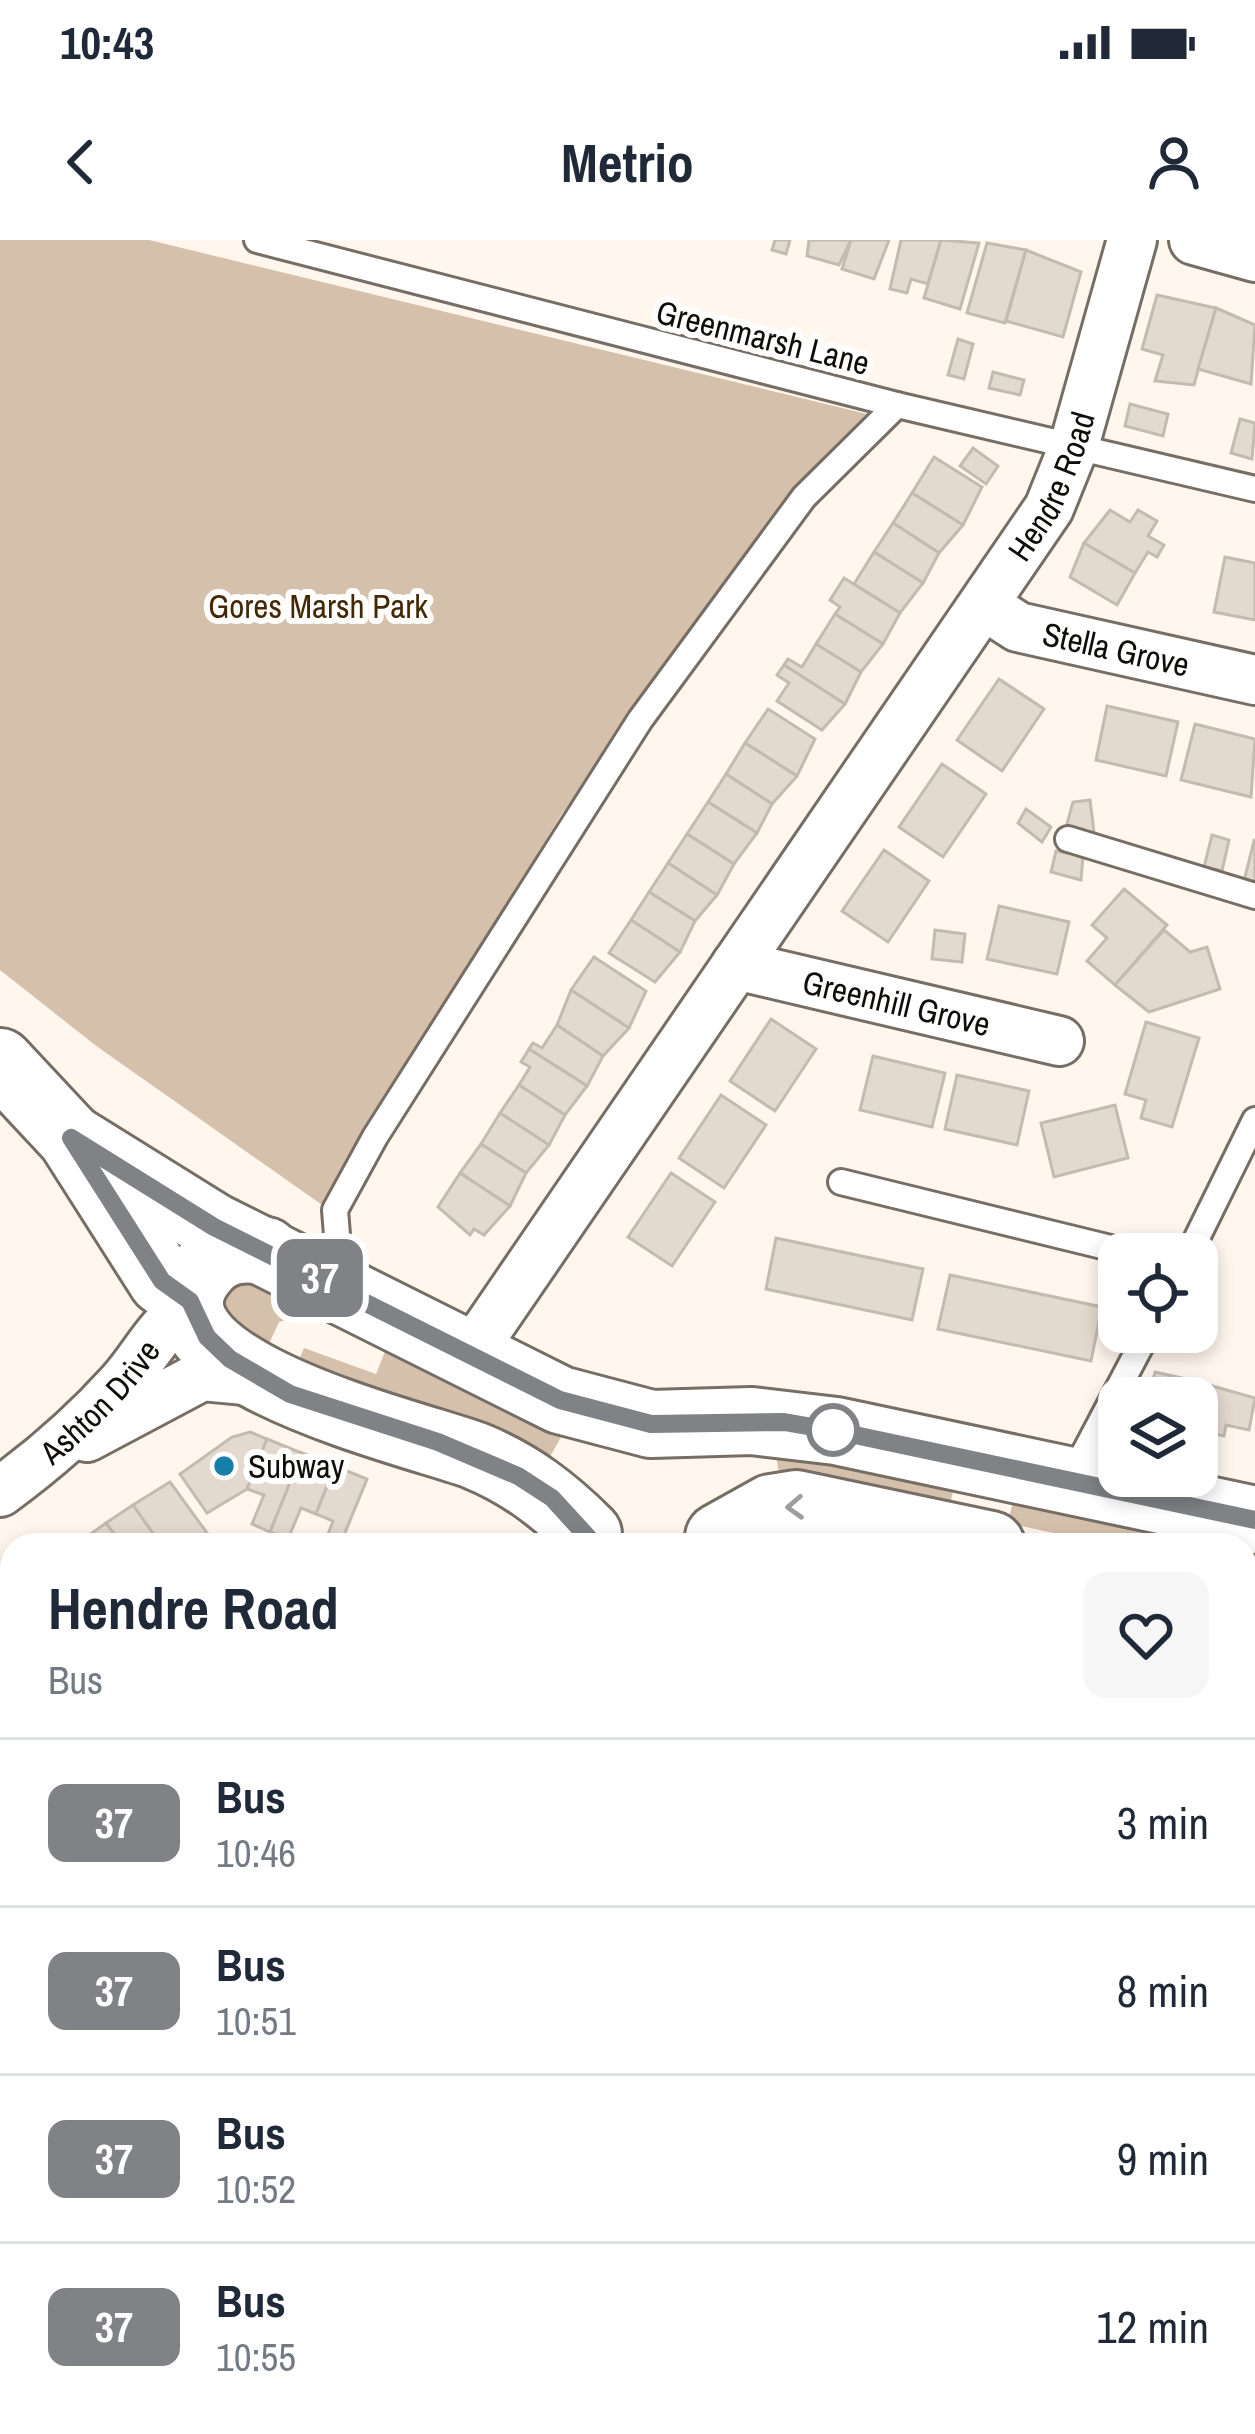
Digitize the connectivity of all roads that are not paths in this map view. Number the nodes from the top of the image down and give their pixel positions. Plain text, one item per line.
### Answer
1 (257, 240) edge
2 (1132, 240) edge
3 (1194, 240) edge
4 (1255, 257) edge
5 (897, 405) junction
6 (1074, 446) junction
7 (1255, 489) edge
8 (984, 604) junction
9 (1255, 680) edge
10 (1069, 838) dead end
11 (1255, 896) edge
12 (736, 965) junction
13 (1059, 1041) dead end
14 (0, 1063) edge
15 (1255, 1120) edge
16 (71, 1138) junction
17 (841, 1182) dead end
18 (1199, 1233) edge
19 (1098, 1245) edge
20 (295, 1265) junction
21 (191, 1304) junction
22 (1137, 1353) edge
23 (468, 1358) junction
24 (264, 1382) junction
25 (660, 1424) junction
26 (51, 1455) junction
27 (1069, 1482) junction
28 (0, 1492) edge
29 (1255, 1520) edge
30 (857, 1530) edge
31 (585, 1533) edge
32 (590, 1533) edge
33 (719, 1533) edge
34 (730, 1533) edge

1 - 5 lane, Greenmarsh Lane
2 - 6 street, Hendre Road
3 - 4 street
5 - 6 lane, Greenmarsh Lane
5 - 20 lane
6 - 7 lane, Greenmarsh Lane
6 - 8 street, Hendre Road
8 - 9 street, Stella Grove
8 - 12 street, Hendre Road
10 - 11 lane
12 - 13 street, Greenhill Grove
12 - 23 street, Hendre Road
14 - 16 highway
15 - 18 lane
16 - 20 highway
16 - 21 highway
17 - 19 lane
20 - 21 highway
20 - 23 highway
21 - 24 highway
21 - 26 street, Ashton Drive
22 - 27 lane
23 - 25 highway
24 - 26 street
24 - 31 highway
25 - 27 highway
25 - 32 highway
25 - 33 highway
26 - 28 street, Ashton Drive
27 - 29 highway
30 -> 34 highway

